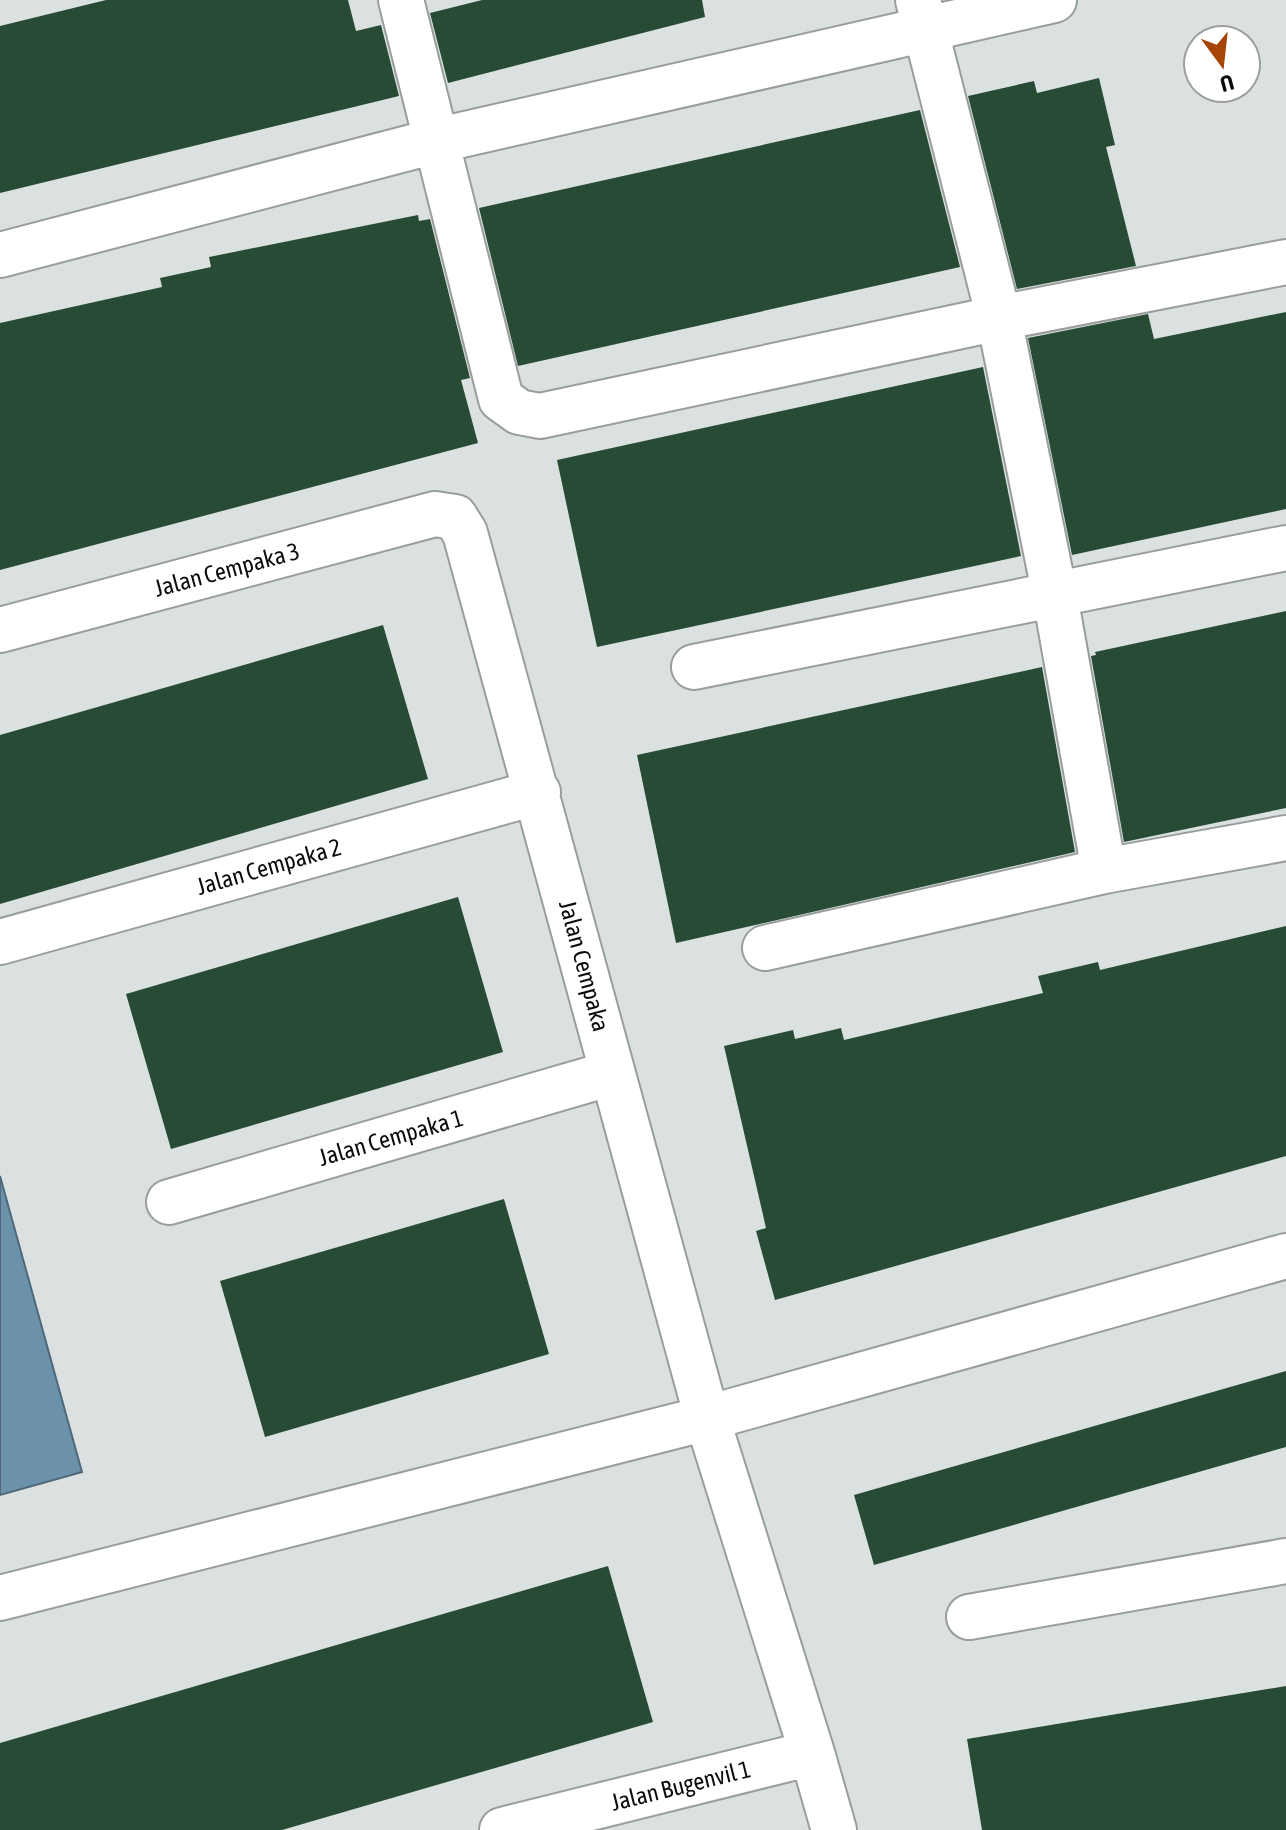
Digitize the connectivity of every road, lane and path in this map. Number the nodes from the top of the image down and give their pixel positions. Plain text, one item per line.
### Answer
1 (401, 0) edge
2 (1054, 0) edge
3 (922, 14) edge
4 (435, 141) junction
5 (0, 255) edge
6 (1286, 262) edge
7 (999, 318) junction
8 (455, 517) joint
9 (1286, 548) edge
10 (1055, 596) junction
11 (0, 630) edge
12 (694, 667) dead end
13 (538, 792) junction
14 (1286, 838) edge
15 (1104, 871) junction
16 (0, 942) edge
17 (765, 948) dead end
18 (612, 1073) junction
19 (169, 1202) dead end
20 (1286, 1256) edge
21 (707, 1418) junction
22 (1286, 1561) edge
23 (0, 1598) edge
24 (969, 1617) dead end
25 (812, 1753) junction
26 (502, 1830) edge
27 (834, 1830) edge

1 - 4 street
2 - 3 street
3 - 4 street
3 - 7 street
4 - 5 street
4 - 7 street
6 - 7 street
7 - 10 street
8 - 11 street, Jalan Cempaka 3
8 - 13 street, Jalan Cempaka
9 - 10 street
10 - 12 street
10 - 15 street
13 - 16 street, Jalan Cempaka 2
13 - 18 street, Jalan Cempaka
14 - 15 street
15 - 17 street
18 - 19 street, Jalan Cempaka 1
18 - 21 street, Jalan Cempaka
20 - 21 street
21 - 23 street
21 - 25 street, Jalan Cempaka
22 - 24 street
25 - 26 street, Jalan Bugenvil 1
25 - 27 street, Jalan Cempaka

